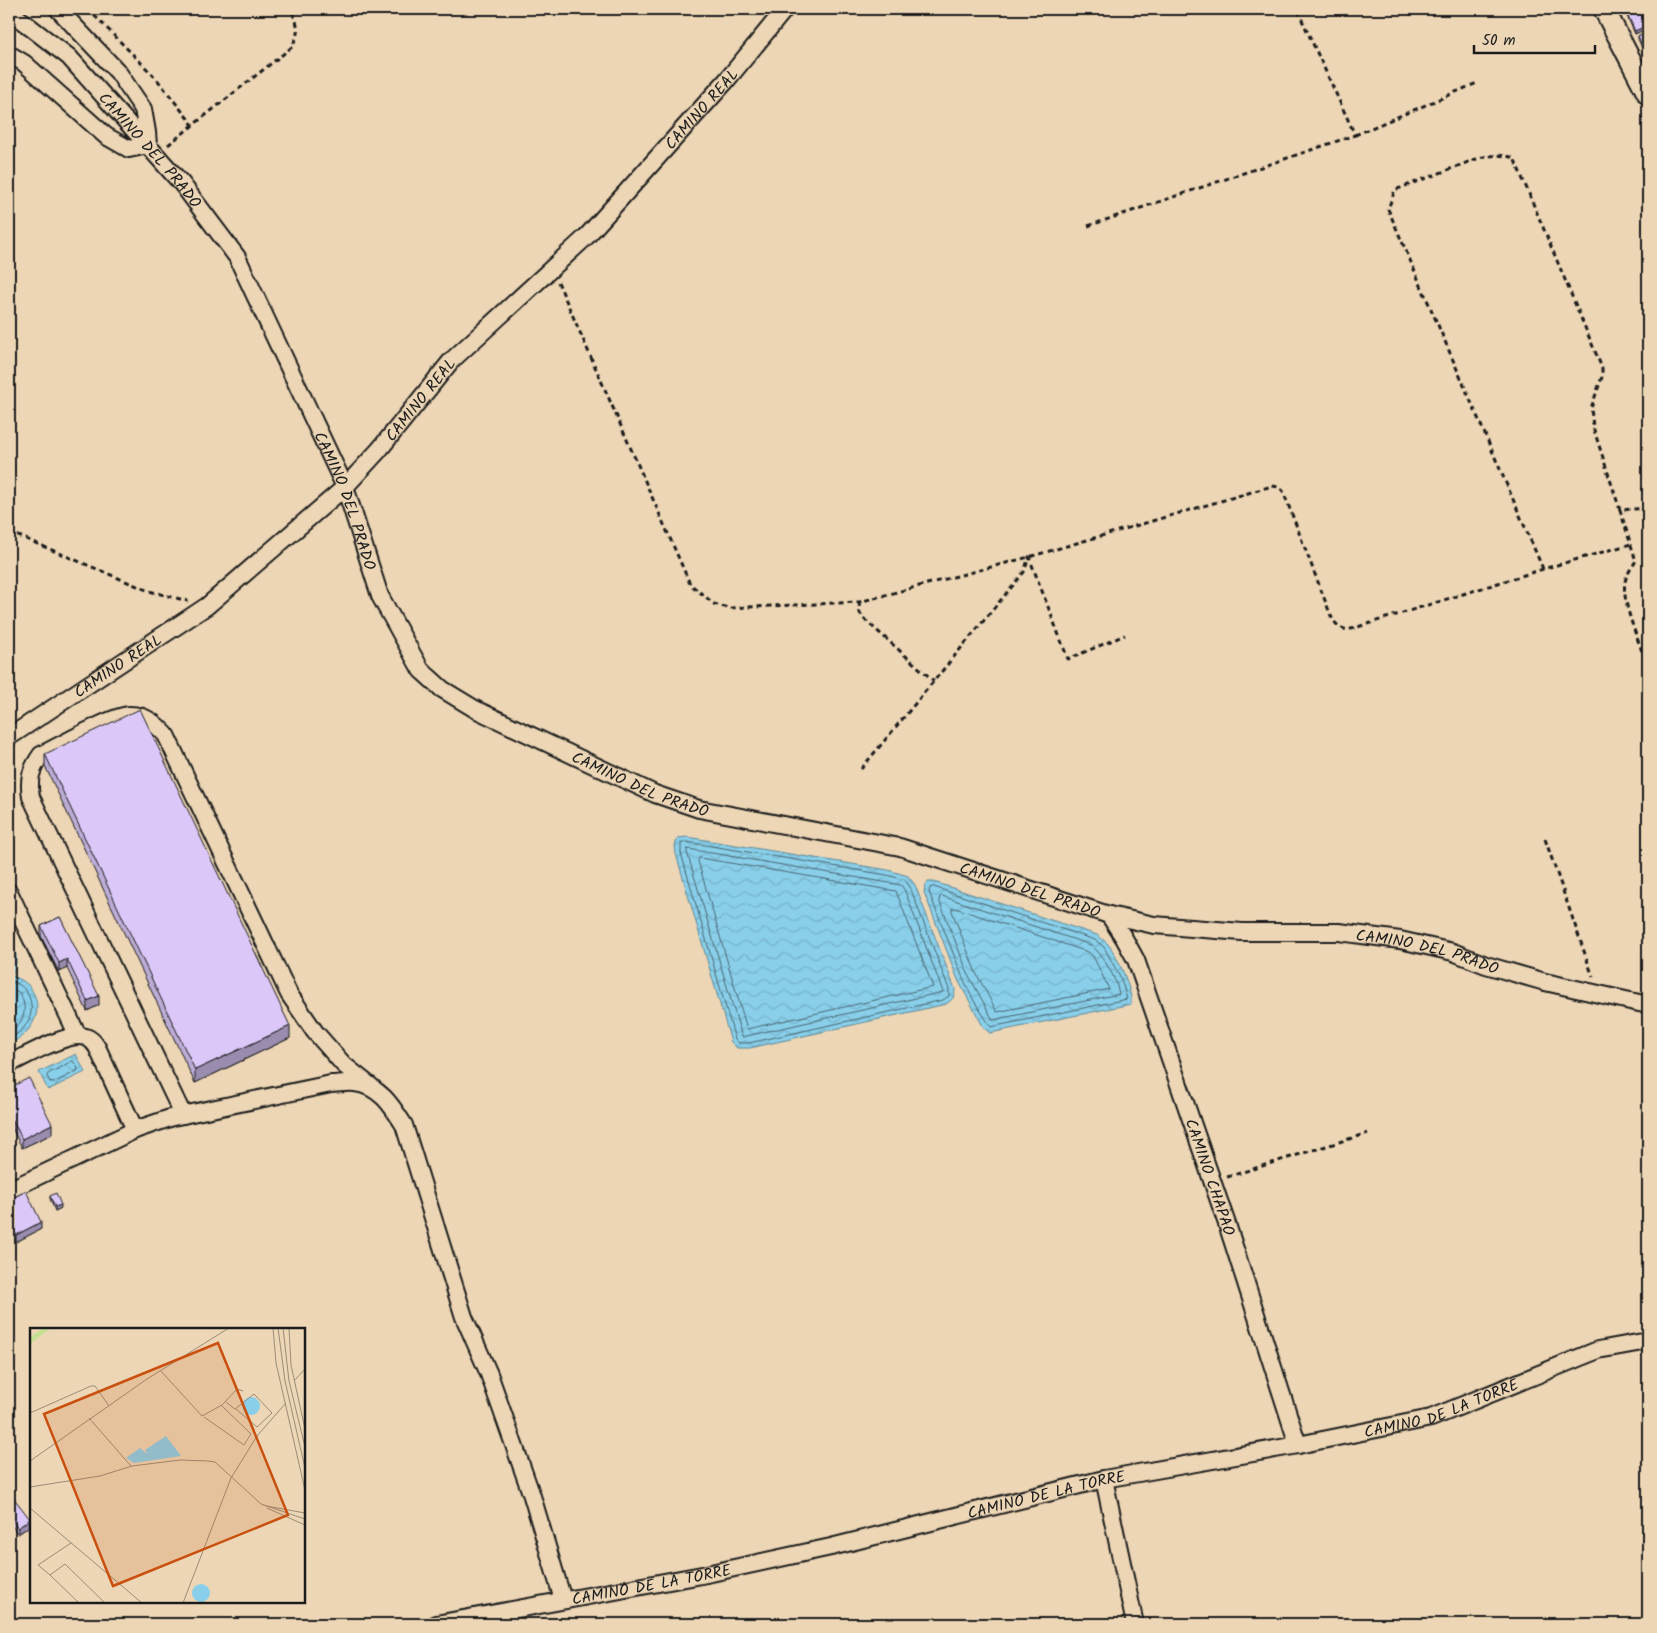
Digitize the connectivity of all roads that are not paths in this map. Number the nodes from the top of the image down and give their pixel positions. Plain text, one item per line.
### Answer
1 (58, 9) edge
2 (785, 9) edge
3 (1604, 9) edge
4 (9, 11) edge
5 (9, 54) edge
6 (1648, 94) edge
7 (152, 150) junction
8 (345, 487) junction
9 (9, 737) edge
10 (9, 892) edge
11 (1109, 915) junction
12 (1648, 1005) edge
13 (78, 1036) junction
14 (9, 1064) edge
15 (373, 1088) junction
16 (178, 1116) junction
17 (135, 1130) junction
18 (9, 1190) edge
19 (1648, 1341) edge
20 (1298, 1445) junction
21 (1104, 1479) junction
22 (563, 1600) junction
23 (436, 1624) edge
24 (1136, 1624) edge

1 - 7 street
2 - 8 street, CAMINO REAL
3 - 6 main road
4 - 7 street, CAMINO DEL PRADO
5 - 7 street
7 - 8 street, CAMINO DEL PRADO
8 - 9 street, CAMINO REAL
8 - 11 street, CAMINO DEL PRADO
10 - 13 street
11 - 12 street, CAMINO DEL PRADO
11 - 20 street, CAMINO CHAPAO
13 - 14 street
13 - 17 street
15 - 16 street
15 - 16 street
15 - 22 street
16 - 17 street
17 - 18 street
19 - 20 street, CAMINO DE LA TORRE
20 - 21 street, CAMINO DE LA TORRE
21 - 22 street, CAMINO DE LA TORRE
21 - 24 street
22 - 23 street, CAMINO DE LA TORRE

